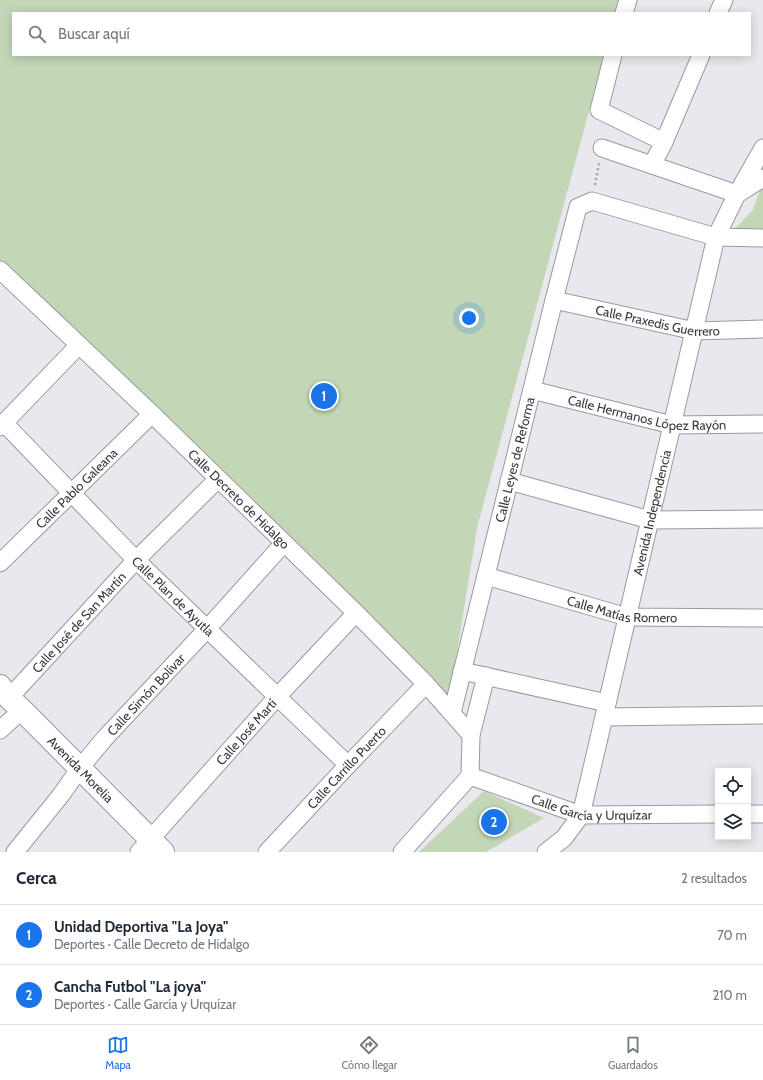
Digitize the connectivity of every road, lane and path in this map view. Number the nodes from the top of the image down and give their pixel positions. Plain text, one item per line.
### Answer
1 (628, 0) edge
2 (724, 0) edge
3 (624, 12) edge
4 (718, 12) edge
5 (613, 56) edge
6 (701, 56) edge
7 (664, 142) junction
8 (602, 148) joint
9 (763, 148) edge
10 (652, 165) junction
11 (763, 178) edge
12 (737, 194) junction
13 (585, 204) junction
14 (716, 237) junction
15 (763, 238) edge
16 (1, 274) edge
17 (554, 300) junction
18 (763, 329) edge
19 (694, 331) junction
20 (79, 345) junction
21 (532, 390) junction
22 (152, 414) junction
23 (763, 424) edge
24 (2, 425) edge
25 (672, 425) junction
26 (218, 480) junction
27 (510, 481) junction
28 (71, 492) junction
29 (650, 520) junction
30 (763, 520) edge
31 (284, 543) junction
32 (136, 560) junction
33 (0, 563) edge
34 (486, 576) junction
35 (356, 613) junction
36 (627, 617) junction
37 (763, 618) edge
38 (207, 629) junction
39 (462, 671) junction
40 (486, 676) junction
41 (426, 684) junction
42 (277, 697) junction
43 (605, 710) junction
44 (6, 712) edge
45 (452, 713) junction
46 (763, 715) edge
47 (471, 735) junction
48 (348, 765) junction
49 (80, 768) junction
50 (470, 776) junction
51 (715, 814) edge
52 (751, 814) edge
53 (763, 814) edge
54 (581, 815) junction
55 (150, 848) edge
56 (15, 852) edge
57 (267, 852) edge
58 (402, 852) edge
59 (546, 852) edge

1 - 3 street
2 - 4 street
5 - 7 street
6 - 7 street
7 - 10 street
8 - 10 street
8 - 13 path
9 - 12 street, Avenida Independencia
10 - 12 street
11 - 12 street
12 - 14 street, Avenida Independencia
13 - 14 street
13 - 17 street, Calle Leyes de Reforma
14 - 15 street
14 - 19 street, Avenida Independencia
16 - 20 street, Calle Decreto de Hidalgo
17 - 19 street, Calle Praxedis Guerrero
17 - 21 street, Calle Leyes de Reforma
18 - 19 street, Calle Praxedis Guerrero
19 - 25 street, Avenida Independencia
20 - 22 street, Calle Decreto de Hidalgo
20 - 24 street
21 - 25 street, Calle Hermanos López Rayón
21 - 27 street, Calle Leyes de Reforma
22 - 26 street, Calle Decreto de Hidalgo
22 - 28 street, Calle Pablo Galeana
23 - 25 street, Calle Hermanos López Rayón
24 - 28 street, Calle Plan de Ayutla
25 - 29 street, Avenida Independencia
26 - 31 street, Calle Decreto de Hidalgo
26 - 32 street, Calle José de San Martín
27 - 29 street
27 - 34 street, Calle Leyes de Reforma
28 - 32 street, Calle Plan de Ayutla
28 - 33 street, Calle Pablo Galeana
29 - 30 street
29 - 36 street, Avenida Independencia
31 - 35 street, Calle Decreto de Hidalgo
31 - 38 street, Calle Simón Bolívar
32 - 38 street, Calle Plan de Ayutla
32 - 44 street, Calle José de San Martín
34 - 36 street, Calle Matías Romero
34 - 39 street, Calle Leyes de Reforma
35 - 41 street, Calle Decreto de Hidalgo
35 - 42 street, Calle José Martí
36 - 37 street, Calle Matías Romero
36 - 43 street, Avenida Independencia
38 - 42 street, Calle Plan de Ayutla
38 - 49 street, Calle Simón Bolívar
39 - 40 street
39 - 45 street, Calle Leyes de Reforma
40 - 43 street
40 - 47 street
41 - 45 street, Calle Decreto de Hidalgo
41 - 48 street, Calle Carrillo Puerto
42 - 48 street, Calle Plan de Ayutla
42 - 55 street, Calle José Martí
43 - 46 street
43 - 54 street, Avenida Independencia
44 - 49 street, Avenida Morelia
45 - 47 street, Calle Decreto de Hidalgo
47 - 50 street
48 - 57 street, Calle Carrillo Puerto
49 - 55 street, Avenida Morelia
49 - 56 street, Calle Simón Bolívar
50 - 54 street, Calle García y Urquízar
50 - 58 street
51 - 54 street, Calle García y Urquízar
52 - 53 street
54 - 59 street, Avenida Independencia

